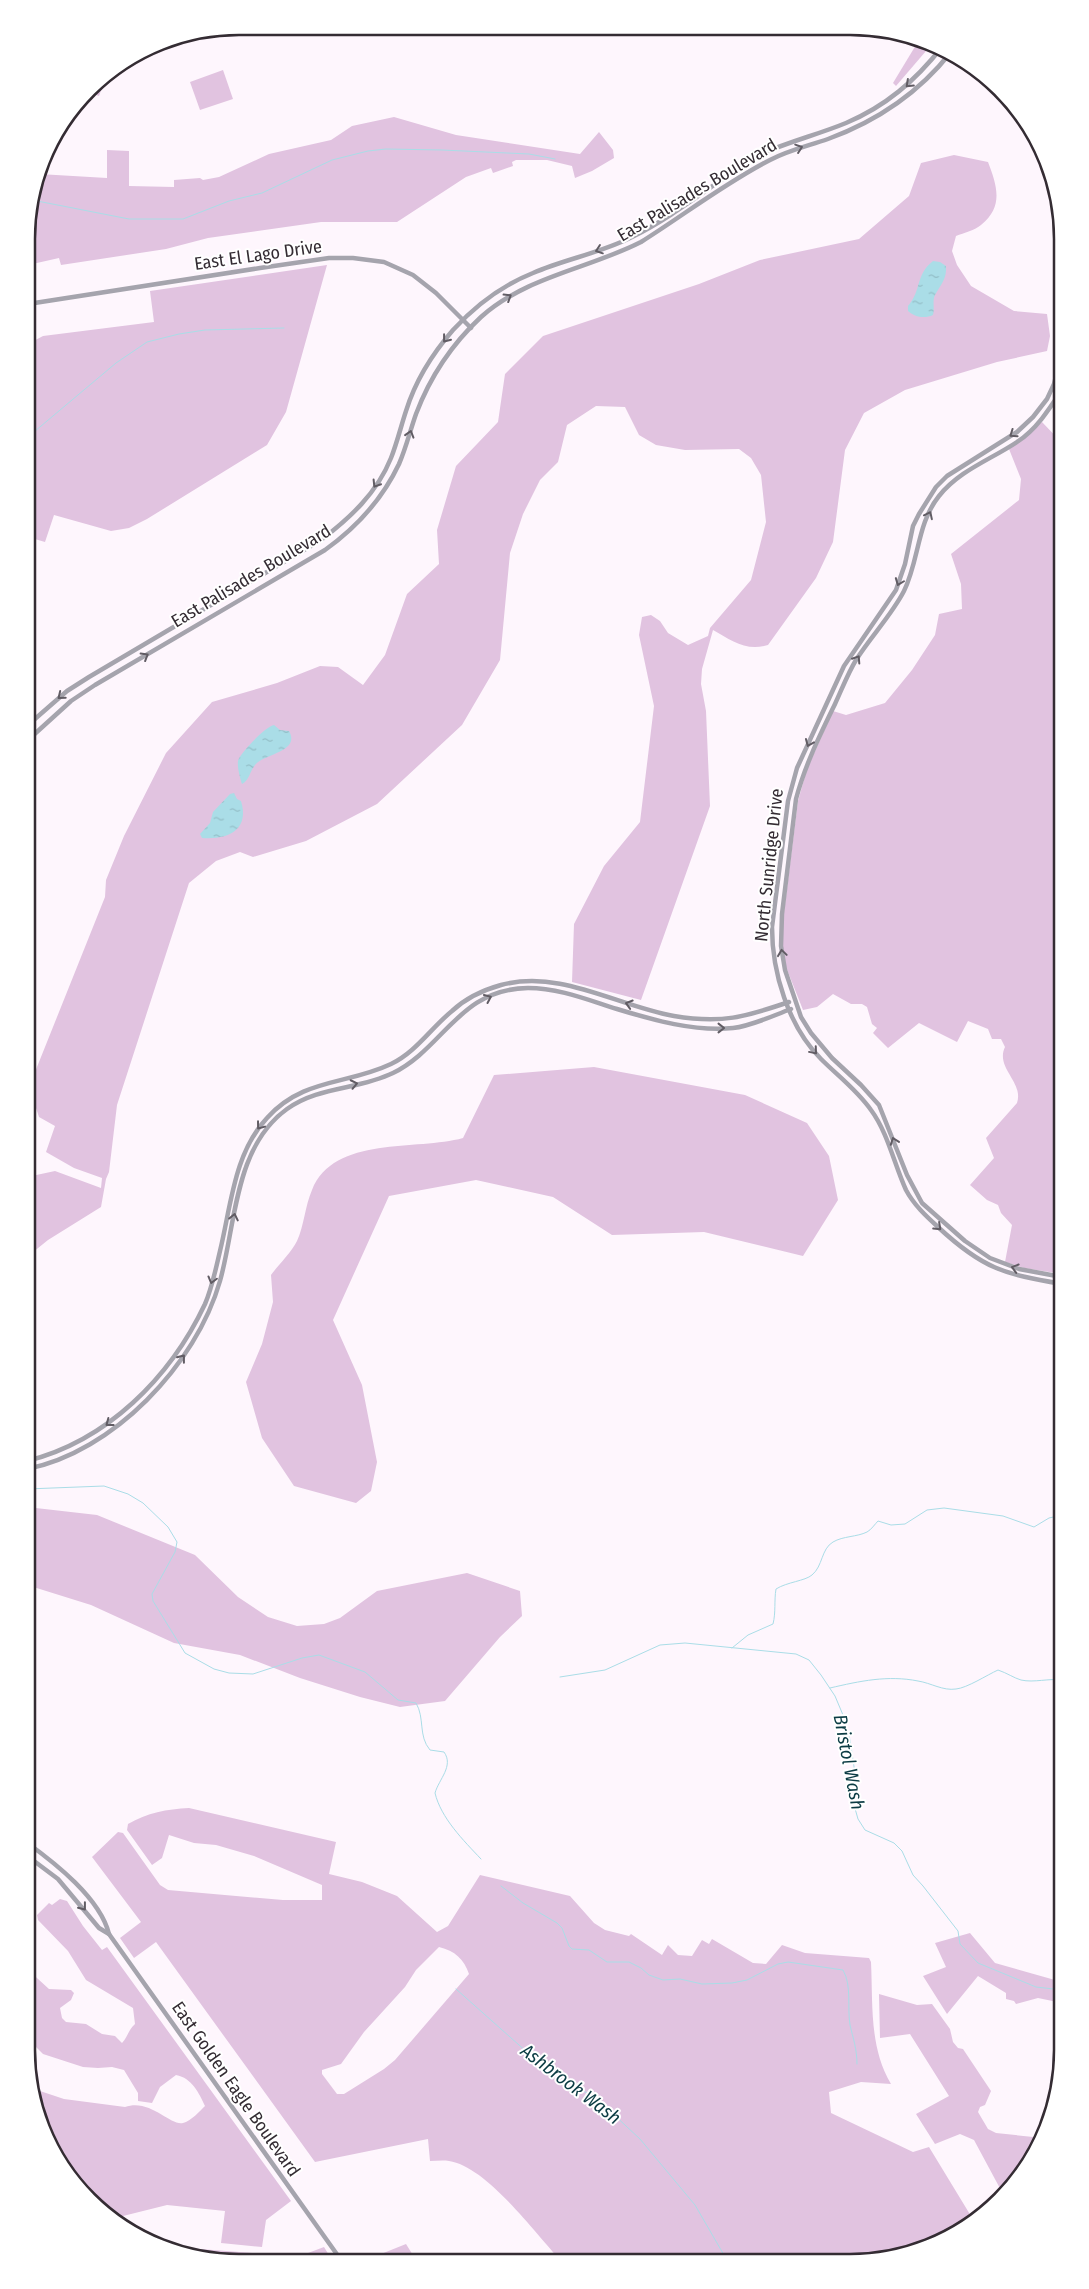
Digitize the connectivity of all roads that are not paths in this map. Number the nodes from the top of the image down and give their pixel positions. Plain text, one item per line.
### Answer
1 (936, 54) edge
2 (945, 59) edge
3 (35, 303) edge
4 (463, 320) junction
5 (471, 328) junction
6 (1054, 384) edge
7 (1054, 402) edge
8 (35, 719) edge
9 (35, 734) edge
10 (795, 1000) junction
11 (788, 1003) junction
12 (796, 1007) junction
13 (790, 1009) junction
14 (1054, 1276) edge
15 (1054, 1283) edge
16 (35, 1458) edge
17 (35, 1466) edge
18 (35, 1849) edge
19 (35, 1862) edge
20 (108, 1934) junction
21 (336, 2254) edge

1 -> 4 street, East Palisades Boulevard
5 -> 2 street, East Palisades Boulevard
3 - 4 street, East El Lago Drive
4 - 5 street, East El Lago Drive
4 -> 8 street, East Palisades Boulevard
9 -> 5 street, East Palisades Boulevard
6 -> 11 street, North Sunridge Drive
10 -> 7 street, North Sunridge Drive
10 - 11 street
10 - 12 street, North Sunridge Drive
11 - 13 street, North Sunridge Drive
11 -> 16 street
12 - 13 street
14 -> 12 street, North Sunridge Drive
13 -> 15 street, North Sunridge Drive
17 -> 13 street
18 - 20 street, East Golden Eagle Boulevard
19 -> 20 street, East Golden Eagle Boulevard
20 - 21 street, East Golden Eagle Boulevard

